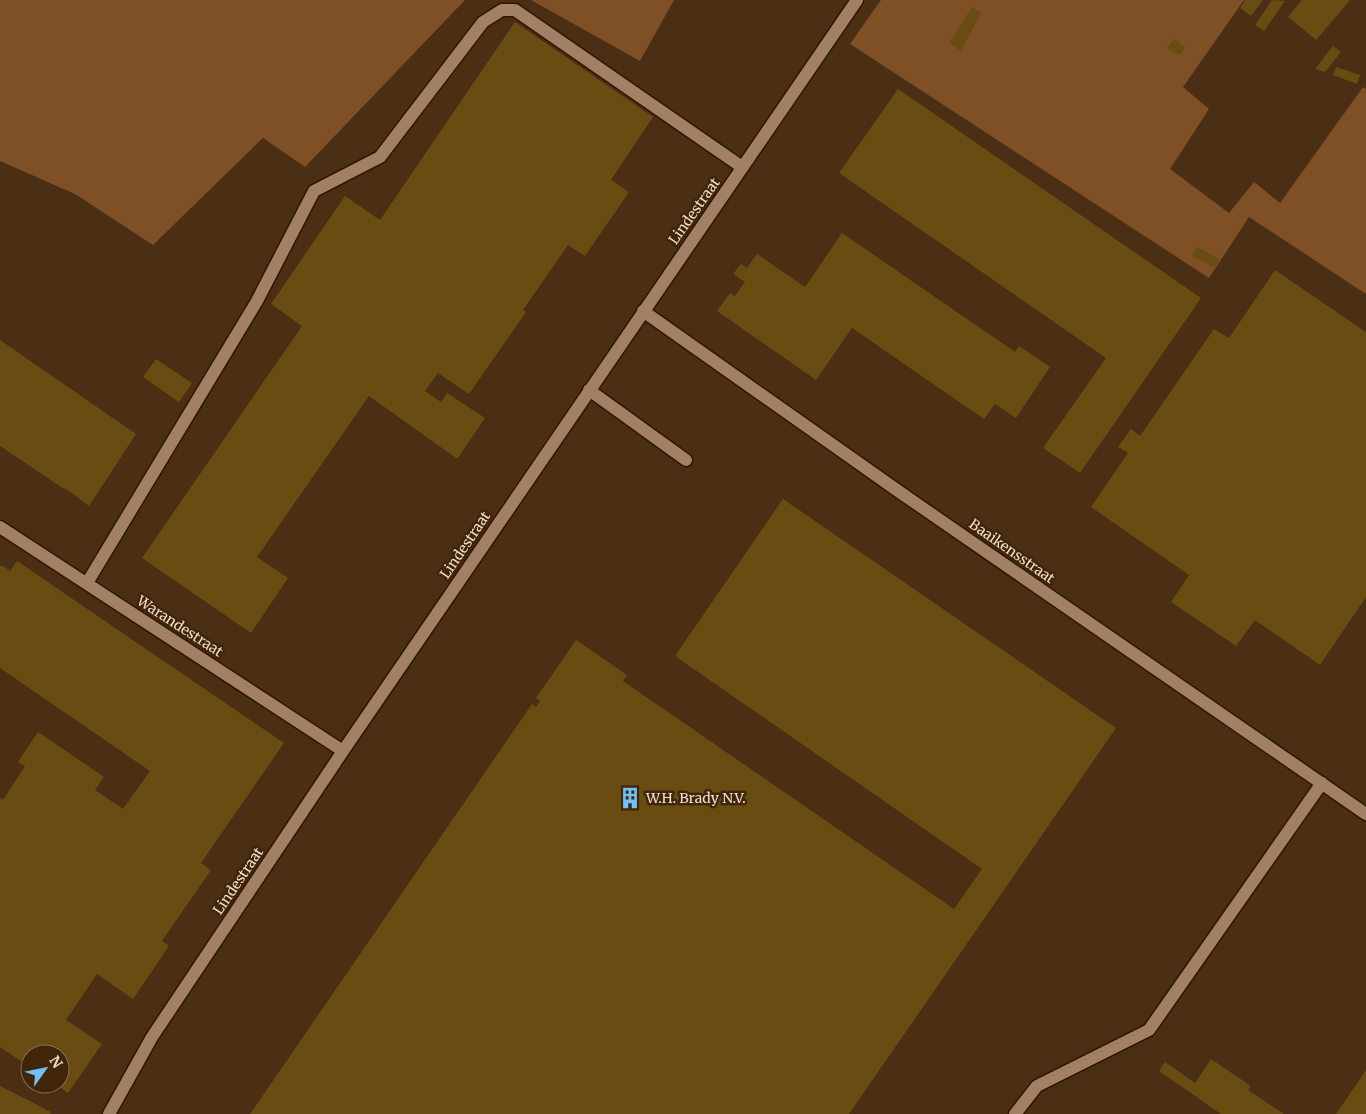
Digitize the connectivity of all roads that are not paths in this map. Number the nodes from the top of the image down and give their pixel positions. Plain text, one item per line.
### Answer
1 (857, 0) edge
2 (742, 167) junction
3 (643, 311) junction
4 (589, 390) junction
5 (686, 460) dead end
6 (0, 527) edge
7 (86, 583) junction
8 (343, 750) junction
9 (1322, 783) junction
10 (1366, 814) edge
11 (109, 1114) edge
12 (1016, 1114) edge

1 - 2 street, Lindestraat
2 - 3 street, Lindestraat
2 - 7 street
3 - 4 street, Lindestraat
3 - 9 street, Baaikensstraat
4 - 5 street
4 - 8 street, Lindestraat
6 - 7 street, Warandestraat
7 - 8 street, Warandestraat
8 - 11 street, Lindestraat
9 - 10 street, Baaikensstraat
9 - 12 street

